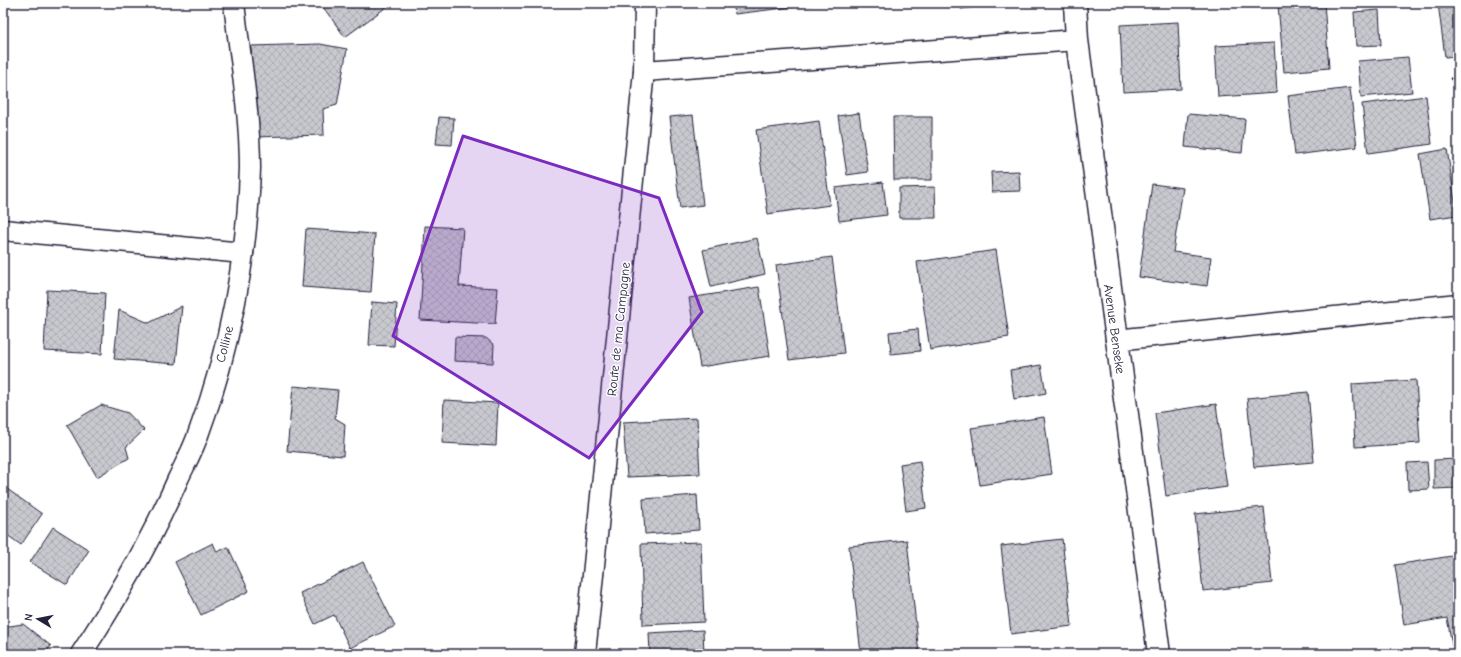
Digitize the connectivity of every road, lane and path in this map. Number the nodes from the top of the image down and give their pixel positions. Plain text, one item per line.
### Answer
1 (234, 3) edge
2 (646, 3) edge
3 (1075, 3) edge
4 (1077, 40) junction
5 (644, 71) junction
6 (3, 230) edge
7 (243, 254) junction
8 (1458, 304) edge
9 (1116, 340) junction
10 (81, 654) edge
11 (585, 654) edge
12 (1159, 654) edge

1 - 7 street, Colline
2 - 5 street, Route de ma Campagne
3 - 4 street, Avenue Benseke
4 - 5 street
4 - 9 street, Avenue Benseke
5 - 11 street, Route de ma Campagne
6 - 7 street
7 - 10 street, Colline
8 - 9 street
9 - 12 street, Avenue Benseke

